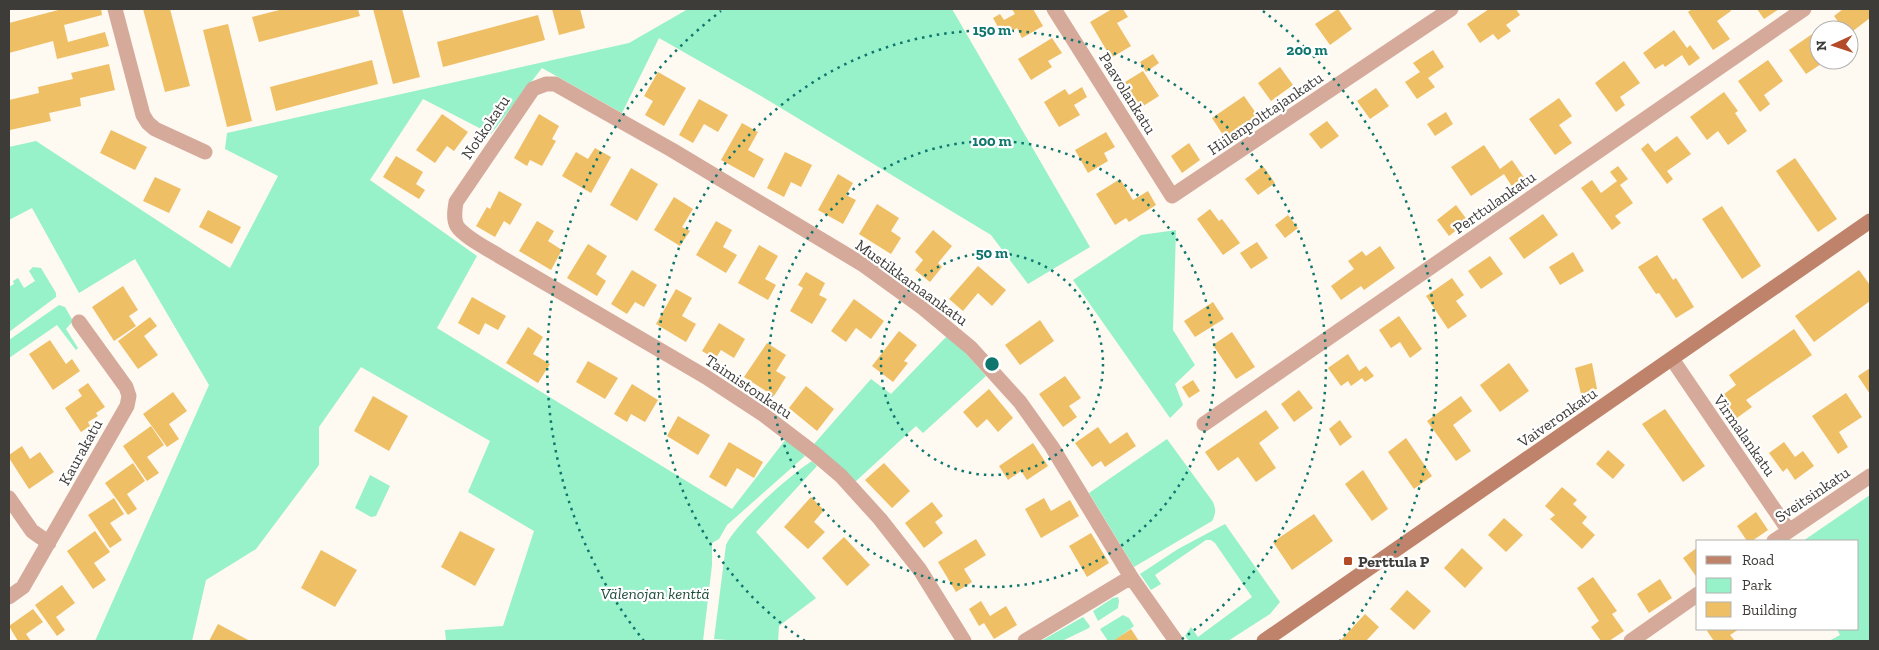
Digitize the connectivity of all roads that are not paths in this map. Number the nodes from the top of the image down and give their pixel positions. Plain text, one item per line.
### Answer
1 (115, 9) edge
2 (1054, 9) edge
3 (1452, 9) edge
4 (1804, 9) edge
5 (573, 94) joint
6 (204, 152) dead end
7 (1172, 196) joint
8 (1870, 222) edge
9 (457, 226) joint
10 (79, 322) dead end
11 (1672, 359) junction
12 (1204, 424) dead end
13 (1870, 476) edge
14 (9, 498) edge
15 (1789, 530) junction
16 (1775, 540) edge
17 (49, 543) junction
18 (1131, 577) junction
19 (1696, 595) edge
20 (9, 597) edge
21 (964, 641) edge
22 (1025, 641) edge
23 (1176, 641) edge
24 (1264, 641) edge
25 (1631, 641) edge

1 - 6 street
2 - 7 street, Paavolankatu
3 - 7 street, Hiilenpolttajankatu
4 - 12 street, Perttulankatu
5 - 9 street, Notkokatu
5 - 18 street, Mustikkamaankatu
8 - 11 main road, Vaiveronkatu
9 - 21 street, Taimistonkatu
10 - 17 street, Kaurakatu
11 - 15 street, Virmalankatu
11 - 24 main road, Vaiveronkatu
13 - 15 street, Sveitsinkatu
14 - 17 street
15 - 16 street, Sveitsinkatu
17 - 20 street, Kaurakatu
18 - 22 street
18 - 23 street, Mustikkamaankatu
19 - 25 street

